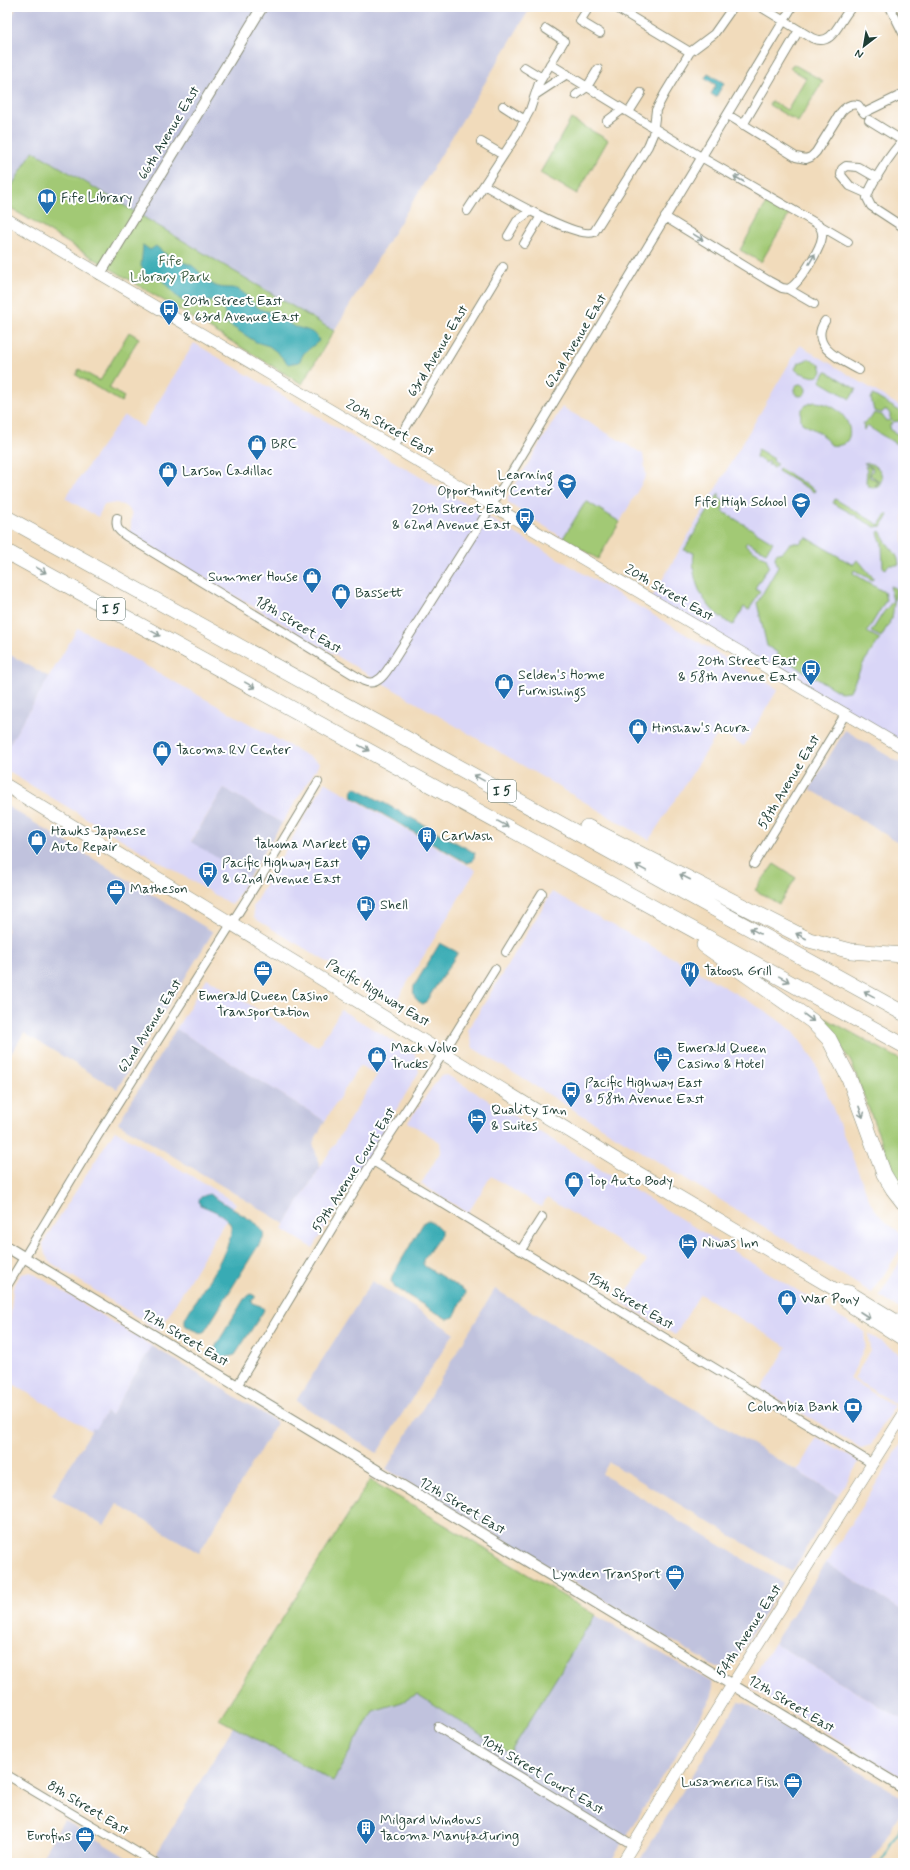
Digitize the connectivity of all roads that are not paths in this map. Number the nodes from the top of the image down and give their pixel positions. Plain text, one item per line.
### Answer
1 (262, 7) edge
2 (589, 7) edge
3 (615, 7) edge
4 (733, 7) edge
5 (761, 7) edge
6 (792, 7) edge
7 (852, 7) edge
8 (890, 7) edge
9 (784, 21) junction
10 (546, 29) dead end
11 (799, 30) junction
12 (600, 33) dead end
13 (903, 33) edge
14 (690, 52) junction
15 (550, 64) junction
16 (524, 67) dead end
17 (598, 69) dead end
18 (567, 74) junction
19 (542, 78) junction
20 (587, 86) junction
21 (641, 93) dead end
22 (535, 94) junction
23 (903, 94) edge
24 (576, 95) dead end
25 (503, 106) dead end
26 (626, 111) junction
27 (728, 115) junction
28 (525, 120) junction
29 (869, 120) dead end
30 (607, 121) dead end
31 (743, 125) junction
32 (653, 128) junction
33 (903, 141) edge
34 (481, 142) dead end
35 (503, 155) junction
36 (701, 157) junction
37 (877, 178) junction
38 (484, 185) junction
39 (868, 194) junction
40 (467, 211) dead end
41 (531, 212) junction
42 (541, 216) junction
43 (665, 217) junction
44 (7, 219) edge
45 (816, 223) junction
46 (903, 226) edge
47 (508, 236) dead end
48 (848, 242) dead end
49 (524, 244) dead end
50 (503, 267) dead end
51 (100, 274) junction
52 (788, 289) junction
53 (814, 304) dead end
54 (825, 321) dead end
55 (859, 370) dead end
56 (394, 447) junction
57 (492, 505) junction
58 (7, 518) edge
59 (117, 518) dead end
60 (7, 552) edge
61 (374, 682) joint
62 (846, 713) junction
63 (903, 748) edge
64 (318, 782) dead end
65 (7, 786) edge
66 (515, 798) junction
67 (754, 864) dead end
68 (578, 865) junction
69 (542, 893) dead end
70 (232, 922) junction
71 (506, 952) dead end
72 (903, 955) edge
73 (495, 969) dead end
74 (903, 1013) edge
75 (903, 1045) edge
76 (444, 1052) junction
77 (373, 1161) junction
78 (903, 1202) edge
79 (542, 1217) dead end
80 (7, 1247) edge
81 (521, 1250) junction
82 (24, 1257) junction
83 (7, 1286) edge
84 (836, 1290) junction
85 (890, 1317) junction
86 (903, 1321) edge
87 (903, 1324) edge
88 (903, 1339) edge
89 (237, 1386) junction
90 (903, 1415) edge
91 (873, 1464) junction
92 (732, 1685) junction
93 (438, 1727) dead end
94 (7, 1775) edge
95 (903, 1788) edge
96 (633, 1845) junction
97 (155, 1863) edge
98 (622, 1863) edge

1 - 51 street, 66th Avenue East
2 - 12 street
3 - 14 street
4 - 14 street
5 - 9 street
6 - 9 street, 62nd Avenue East
7 - 11 street
8 - 13 street
9 - 11 street
9 - 27 street, 62nd Avenue East
10 - 15 street
11 - 31 street
14 - 32 street
15 - 18 street
15 - 19 street
16 - 19 street
17 - 20 street
18 - 20 street
18 - 22 street
19 - 22 street
20 - 24 street
20 - 26 street
21 - 26 street
22 - 28 street
23 - 31 street
25 - 28 street
26 - 30 street
26 - 32 street
27 - 31 street
27 - 36 street, 62nd Avenue East
28 - 35 street
29 - 33 street
32 - 36 street
32 - 42 street
33 - 37 street
34 - 35 street
35 - 38 street
36 - 43 street, 62nd Avenue East
45 -> 36 street
37 - 39 street
37 - 39 street
38 - 40 street
38 - 41 street
39 - 46 street
41 - 42 street
41 - 47 street
42 - 49 street
43 -> 52 street
43 - 57 street, 62nd Avenue East
44 - 51 main road, 20th Street East
45 - 48 street
52 -> 45 street
50 - 56 street, 63rd Avenue East
51 - 56 main road, 20th Street East
52 - 53 street
54 - 55 street
56 - 57 main road, 20th Street East
57 - 61 street, 62nd Avenue East
57 - 62 main road, 20th Street East
66 -> 58 highway, I 5
59 - 61 street, 18th Street East
60 -> 68 highway, I 5
62 - 63 main road, 20th Street East
62 - 67 street, 58th Avenue East
64 - 70 street, 62nd Avenue East
65 - 70 main road, Pacific Highway East
72 -> 66 highway
74 -> 66 highway, I 5
68 -> 75 highway, I 5
68 -> 78 highway
69 - 71 street
70 - 76 main road, Pacific Highway East
70 - 82 street, 62nd Avenue East
73 - 76 street, 59th Avenue Court East
76 - 77 street, 59th Avenue Court East
76 - 84 main road, Pacific Highway East
77 - 81 street, 15th Street East
77 - 89 street, 59th Avenue Court East
79 - 81 street
80 - 82 street, 12th Street East
81 - 91 street, 15th Street East
82 - 83 street, 62nd Avenue East
82 - 89 street, 12th Street East
84 - 85 main road, Pacific Highway East
84 -> 88 main road, Pacific Highway East
85 - 86 main road
85 - 87 main road, Pacific Highway East
89 - 92 street, 12th Street East
90 - 91 main road, 54th Avenue East
91 - 92 main road, 54th Avenue East
92 - 95 street, 12th Street East
92 - 96 main road, 54th Avenue East
93 - 96 street, 10th Street Court East
94 - 97 street, 8th Street East
96 - 98 main road, 54th Avenue East

